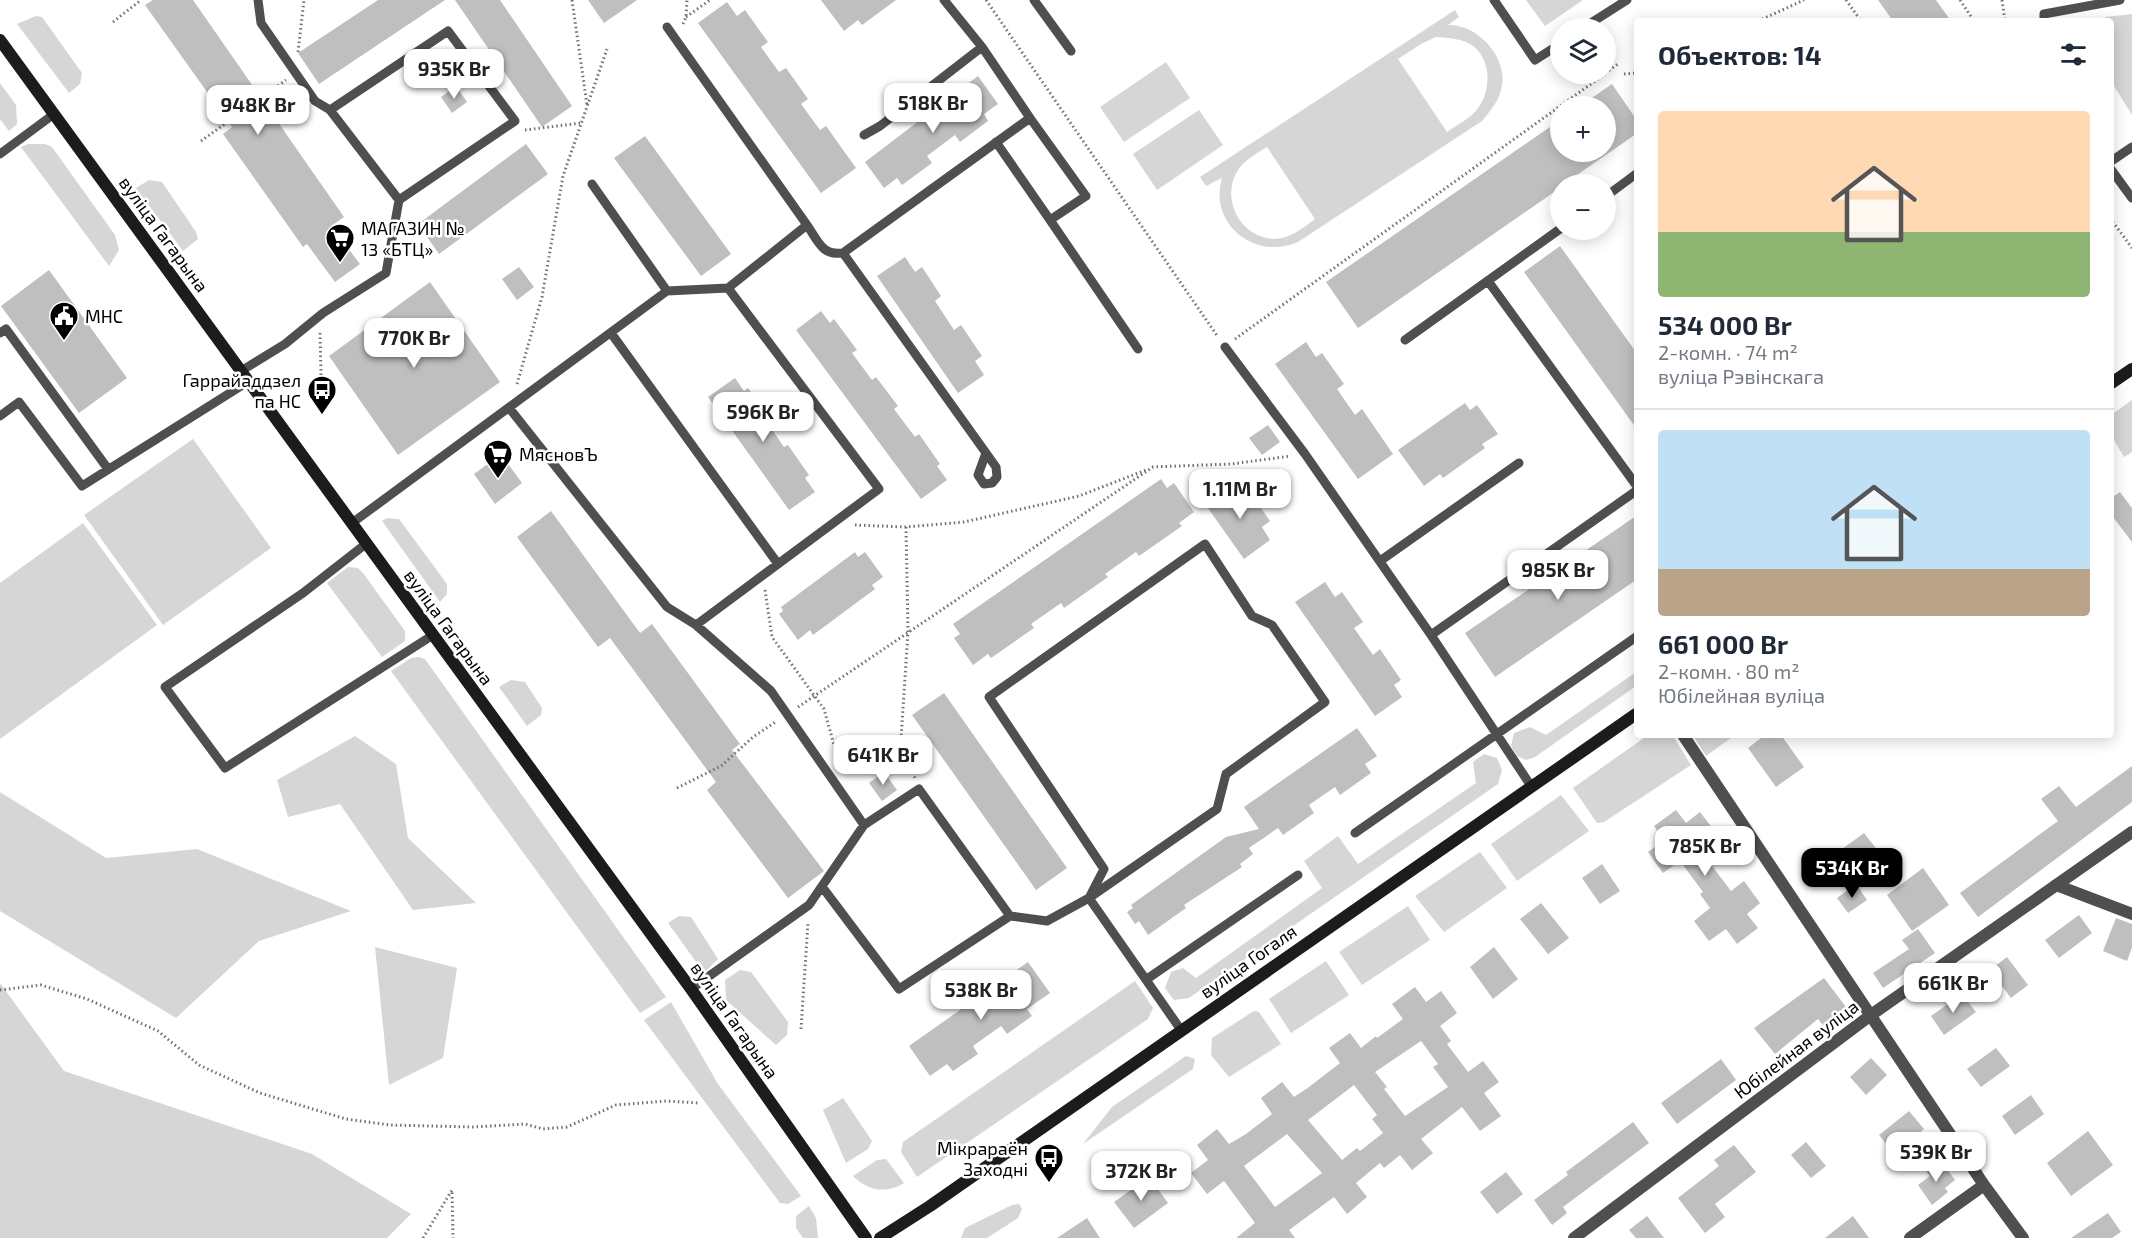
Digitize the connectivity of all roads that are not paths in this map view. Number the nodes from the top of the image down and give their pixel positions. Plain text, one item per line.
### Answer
1 (258, 0) edge
2 (944, 0) edge
3 (1034, 0) edge
4 (1494, 0) edge
5 (1627, 0) edge
6 (2120, 0) edge
7 (1599, 18) edge
8 (2044, 18) edge
9 (667, 27) dead end
10 (0, 40) edge
11 (982, 47) junction
12 (1550, 50) edge
13 (1071, 51) dead end
14 (330, 110) junction
15 (54, 114) junction
16 (1030, 118) junction
17 (864, 135) dead end
18 (996, 142) junction
19 (2132, 147) edge
20 (0, 154) edge
21 (2114, 159) edge
22 (2114, 173) edge
23 (1634, 175) edge
24 (592, 184) dead end
25 (1616, 189) edge
26 (2132, 198) edge
27 (399, 200) junction
28 (1050, 220) junction
29 (807, 225) junction
30 (1550, 236) edge
31 (843, 253) junction
32 (1488, 281) junction
33 (728, 288) junction
34 (667, 291) junction
35 (0, 333) edge
36 (611, 333) junction
37 (1405, 340) dead end
38 (1225, 347) road end
39 (1137, 349) dead end
40 (2132, 369) edge
41 (245, 376) junction
42 (2114, 381) edge
43 (510, 409) junction
44 (0, 416) edge
45 (986, 453) dead end
46 (1519, 463) dead end
47 (108, 469) junction
48 (1634, 482) edge
49 (1634, 492) edge
50 (352, 523) junction
51 (367, 543) junction
52 (1380, 561) junction
53 (778, 564) junction
54 (696, 625) junction
55 (433, 635) junction
56 (1431, 635) junction
57 (1634, 638) edge
58 (1634, 715) edge
59 (1496, 734) junction
60 (1685, 738) edge
61 (1531, 786) junction
62 (864, 825) junction
63 (2132, 832) edge
64 (1355, 833) dead end
65 (1298, 875) dead end
66 (2056, 885) junction
67 (823, 888) junction
68 (1089, 898) junction
69 (2132, 914) edge
70 (1010, 916) junction
71 (1147, 979) junction
72 (691, 989) junction
73 (1871, 1015) junction
74 (1181, 1030) junction
75 (1984, 1185) junction
76 (866, 1238) edge
77 (880, 1238) edge
78 (1574, 1238) edge
79 (1910, 1238) edge
80 (2023, 1238) edge

1 - 14 lane
2 - 11 lane
3 - 13 lane
4 - 12 lane
5 - 7 lane
6 - 8 lane
9 - 29 lane
10 - 15 main road, вуліца Гагарына
11 - 16 lane
11 - 17 lane
14 - 27 lane
14 - 27 lane
15 - 20 lane
15 - 41 main road, вуліца Гагарына
16 - 18 lane
16 - 28 lane
18 - 28 lane
18 - 31 lane
19 - 21 lane
22 - 26 lane
23 - 25 lane
24 - 34 lane
27 - 41 lane
28 - 39 lane
29 - 31 lane
29 - 33 lane
30 - 32 lane
31 - 45 lane
32 - 37 lane
32 - 48 lane
33 - 34 lane
33 - 53 lane
34 - 36 lane
35 - 47 lane
36 - 43 lane
36 - 53 lane
38 - 52 lane
40 - 42 main road
41 - 47 lane
41 - 50 main road, вуліца Гагарына
43 - 50 lane
43 - 54 lane
44 - 47 lane
46 - 52 lane
49 - 56 lane
50 - 51 main road, вуліца Гагарына
51 - 55 main road, вуліца Гагарына
51 - 55 lane
52 - 56 lane
53 - 54 lane
54 - 62 lane
55 - 72 main road, вуліца Гагарына
56 - 59 lane
57 - 59 lane
58 - 61 main road, вуліца Гогаля
59 - 61 lane
59 - 64 lane
60 - 73 street
61 - 74 main road, вуліца Гогаля
62 - 67 lane
62 - 70 lane
63 - 66 street, Юбілейная вуліца
65 - 71 lane
66 - 69 street
66 - 73 street, Юбілейная вуліца
67 - 70 lane
67 - 72 lane
68 - 68 lane
68 - 70 lane
68 - 71 lane
71 - 74 lane
72 - 76 main road, вуліца Гагарына
73 - 75 street
73 - 78 street, Юбілейная вуліца
74 - 77 main road, вуліца Гогаля
75 - 79 street
75 - 80 street

